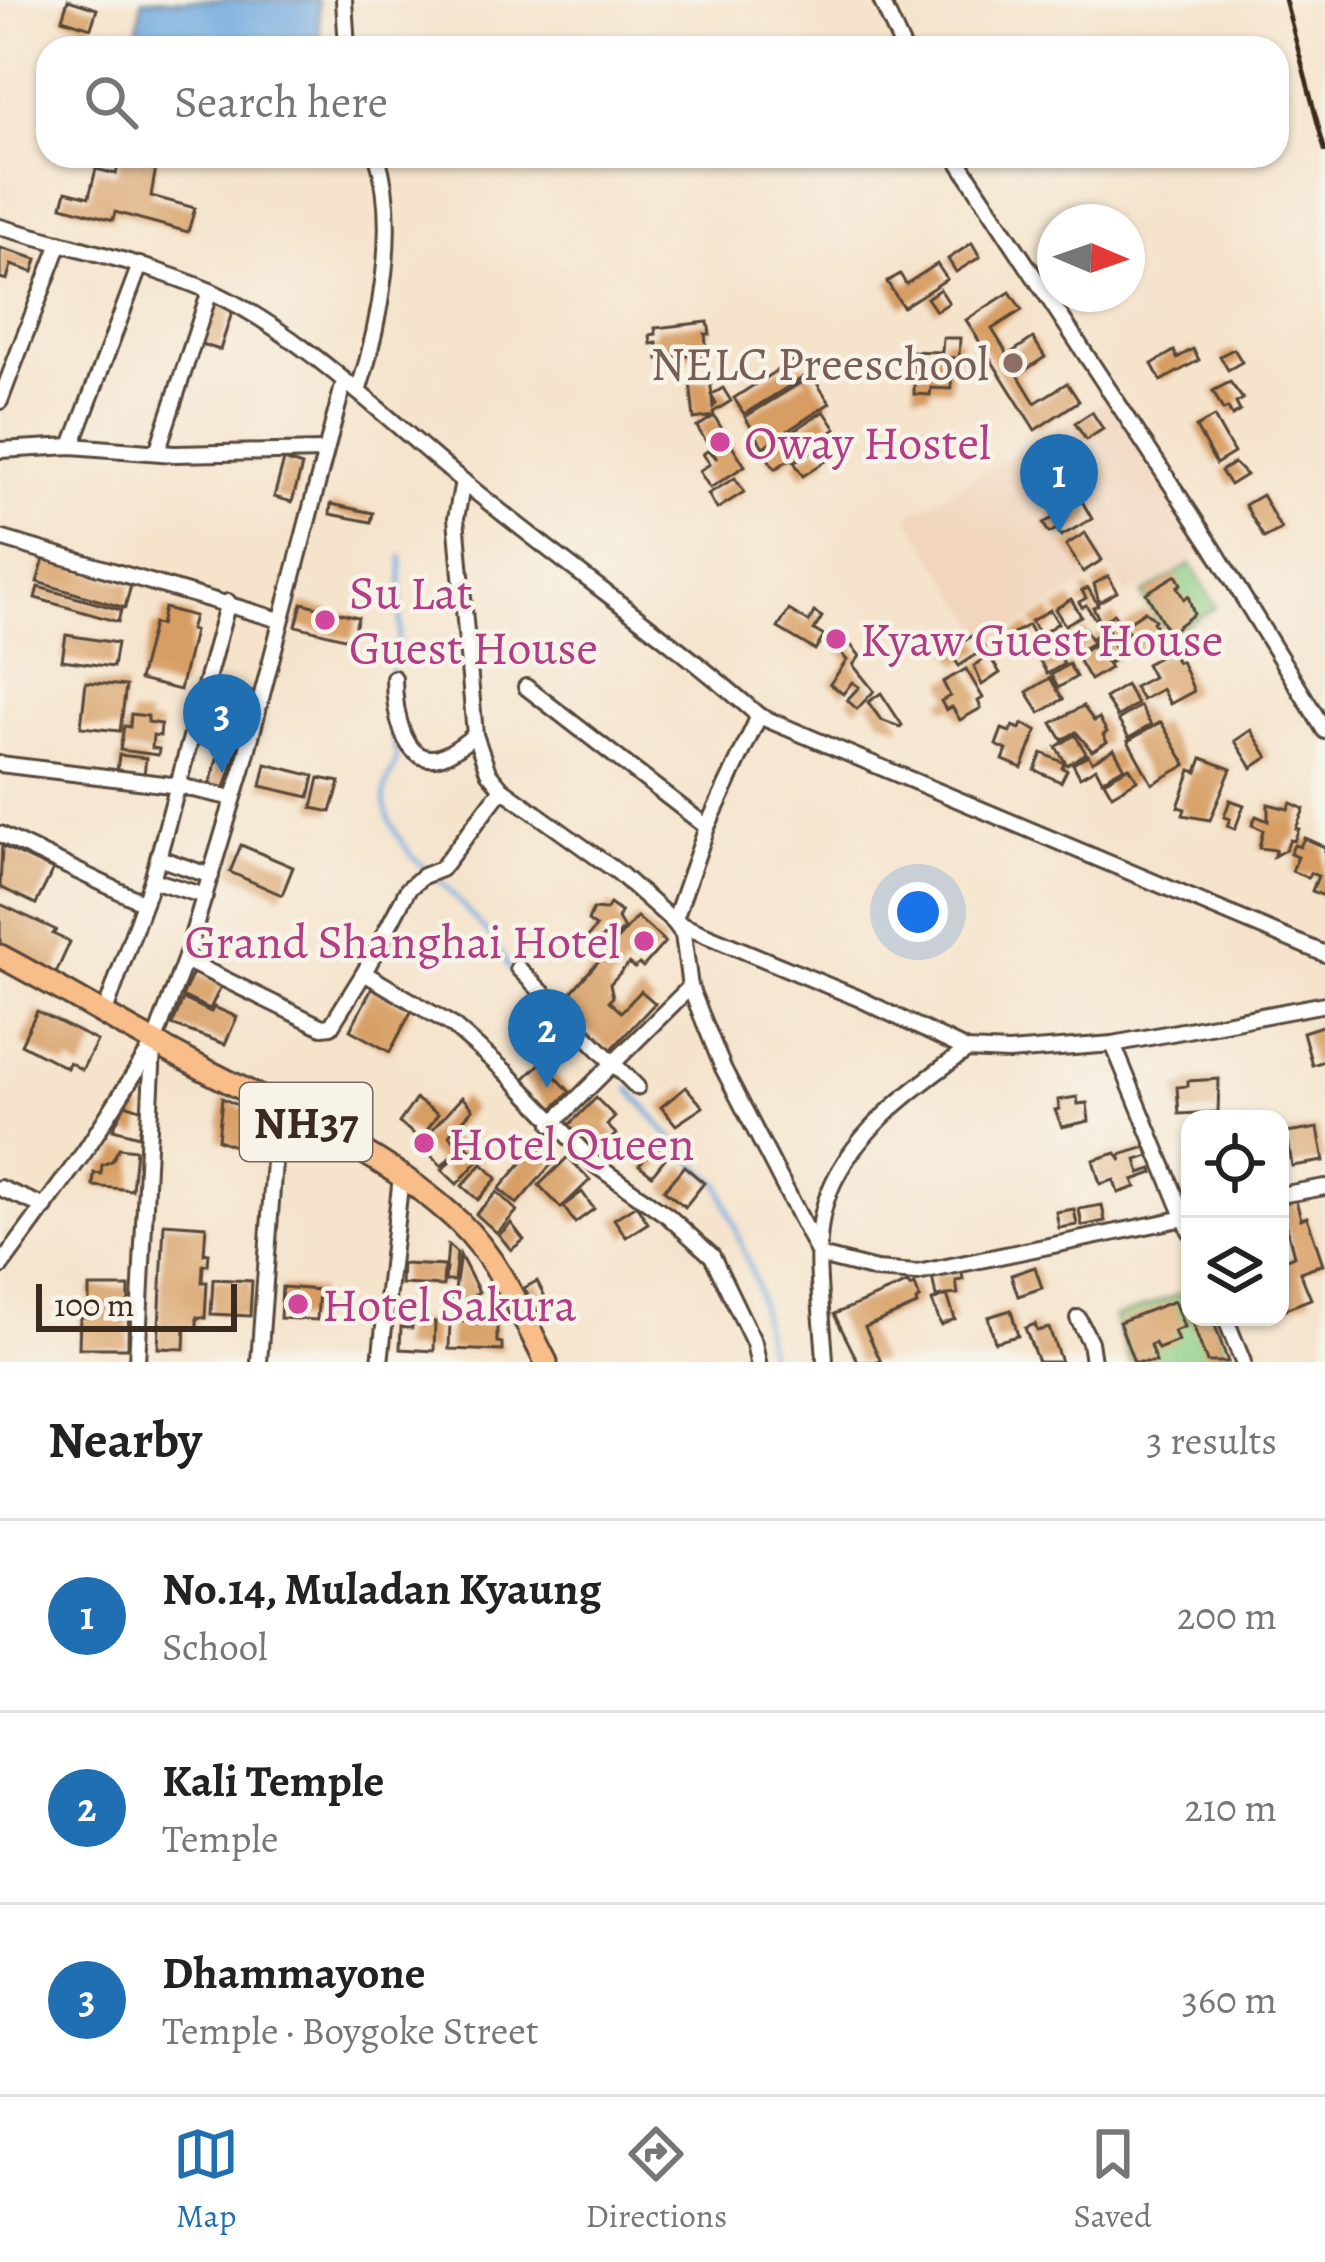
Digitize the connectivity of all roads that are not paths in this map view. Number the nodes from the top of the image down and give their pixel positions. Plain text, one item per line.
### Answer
1 (344, 0) edge
2 (881, 0) edge
3 (346, 36) edge
4 (898, 36) edge
5 (379, 168) edge
6 (963, 168) edge
7 (0, 227) edge
8 (60, 243) junction
9 (140, 266) junction
10 (210, 291) junction
11 (344, 382) junction
12 (358, 392) junction
13 (0, 400) edge
14 (72, 446) junction
15 (0, 450) edge
16 (324, 451) junction
17 (157, 452) junction
18 (463, 481) junction
19 (0, 538) edge
20 (228, 602) junction
21 (280, 620) junction
22 (394, 678) dead end
23 (526, 687) dead end
24 (759, 716) junction
25 (1325, 731) edge
26 (476, 735) junction
27 (0, 764) edge
28 (179, 786) junction
29 (502, 789) junction
30 (232, 798) junction
31 (707, 827) junction
32 (0, 834) edge
33 (159, 858) junction
34 (211, 876) junction
35 (152, 880) junction
36 (205, 896) junction
37 (144, 903) junction
38 (674, 922) junction
39 (1325, 954) edge
40 (185, 960) junction
41 (2, 963) edge
42 (518, 968) dead end
43 (364, 973) junction
44 (690, 987) junction
45 (1325, 1004) edge
46 (104, 1015) junction
47 (154, 1043) junction
48 (1113, 1044) junction
49 (967, 1050) junction
50 (614, 1064) junction
51 (637, 1087) dead end
52 (278, 1108) junction
53 (552, 1124) junction
54 (401, 1177) junction
55 (1325, 1186) edge
56 (0, 1188) edge
57 (1289, 1193) edge
58 (45, 1207) junction
59 (1186, 1218) edge
60 (1181, 1223) edge
61 (820, 1256) junction
62 (0, 1267) edge
63 (1078, 1318) dead end
64 (1229, 1326) edge
65 (137, 1362) edge
66 (259, 1362) edge
67 (380, 1362) edge
68 (546, 1362) edge
69 (758, 1362) edge
70 (825, 1362) edge
71 (1094, 1362) edge
72 (1243, 1362) edge

1 - 3 street
2 - 4 street
5 - 12 street
6 - 25 street
7 - 8 street
8 - 9 street
8 - 13 street
9 - 10 street
9 - 14 street
10 - 11 street
10 - 17 street
11 - 12 street
11 - 16 street
12 - 18 street
14 - 15 street
14 - 17 street
16 - 17 street
16 - 21 street
18 - 24 street
18 - 26 street
19 - 20 street
20 - 21 street
20 - 28 street
21 - 30 street
22 - 26 street
23 - 31 street
24 - 31 street
24 - 39 street
26 - 29 street
27 - 28 street
28 - 30 street
28 - 33 street
29 - 38 street
29 - 43 street
30 - 34 street
31 - 38 street
32 - 37 street
33 - 34 street
33 - 35 street
34 - 36 street
35 - 36 street
35 - 37 street
36 - 40 street
37 - 46 street
38 - 44 street
38 - 49 street
40 - 43 street
40 - 47 street
41 - 46 highway, NH37
42 - 50 street
43 - 53 street
44 - 50 street
44 - 61 street
45 - 48 street
46 - 47 highway, NH37
47 - 52 highway, NH37
47 - 58 street
47 - 65 street
48 - 49 street
48 - 59 street
49 - 61 street
50 - 51 street
50 - 53 street
52 - 54 highway, NH37
52 - 66 street
53 - 69 street
54 - 67 street
54 - 68 highway, NH37
55 - 57 street
56 - 58 street
58 - 62 street
60 - 61 street
61 - 70 street
63 - 71 street
64 - 72 street

